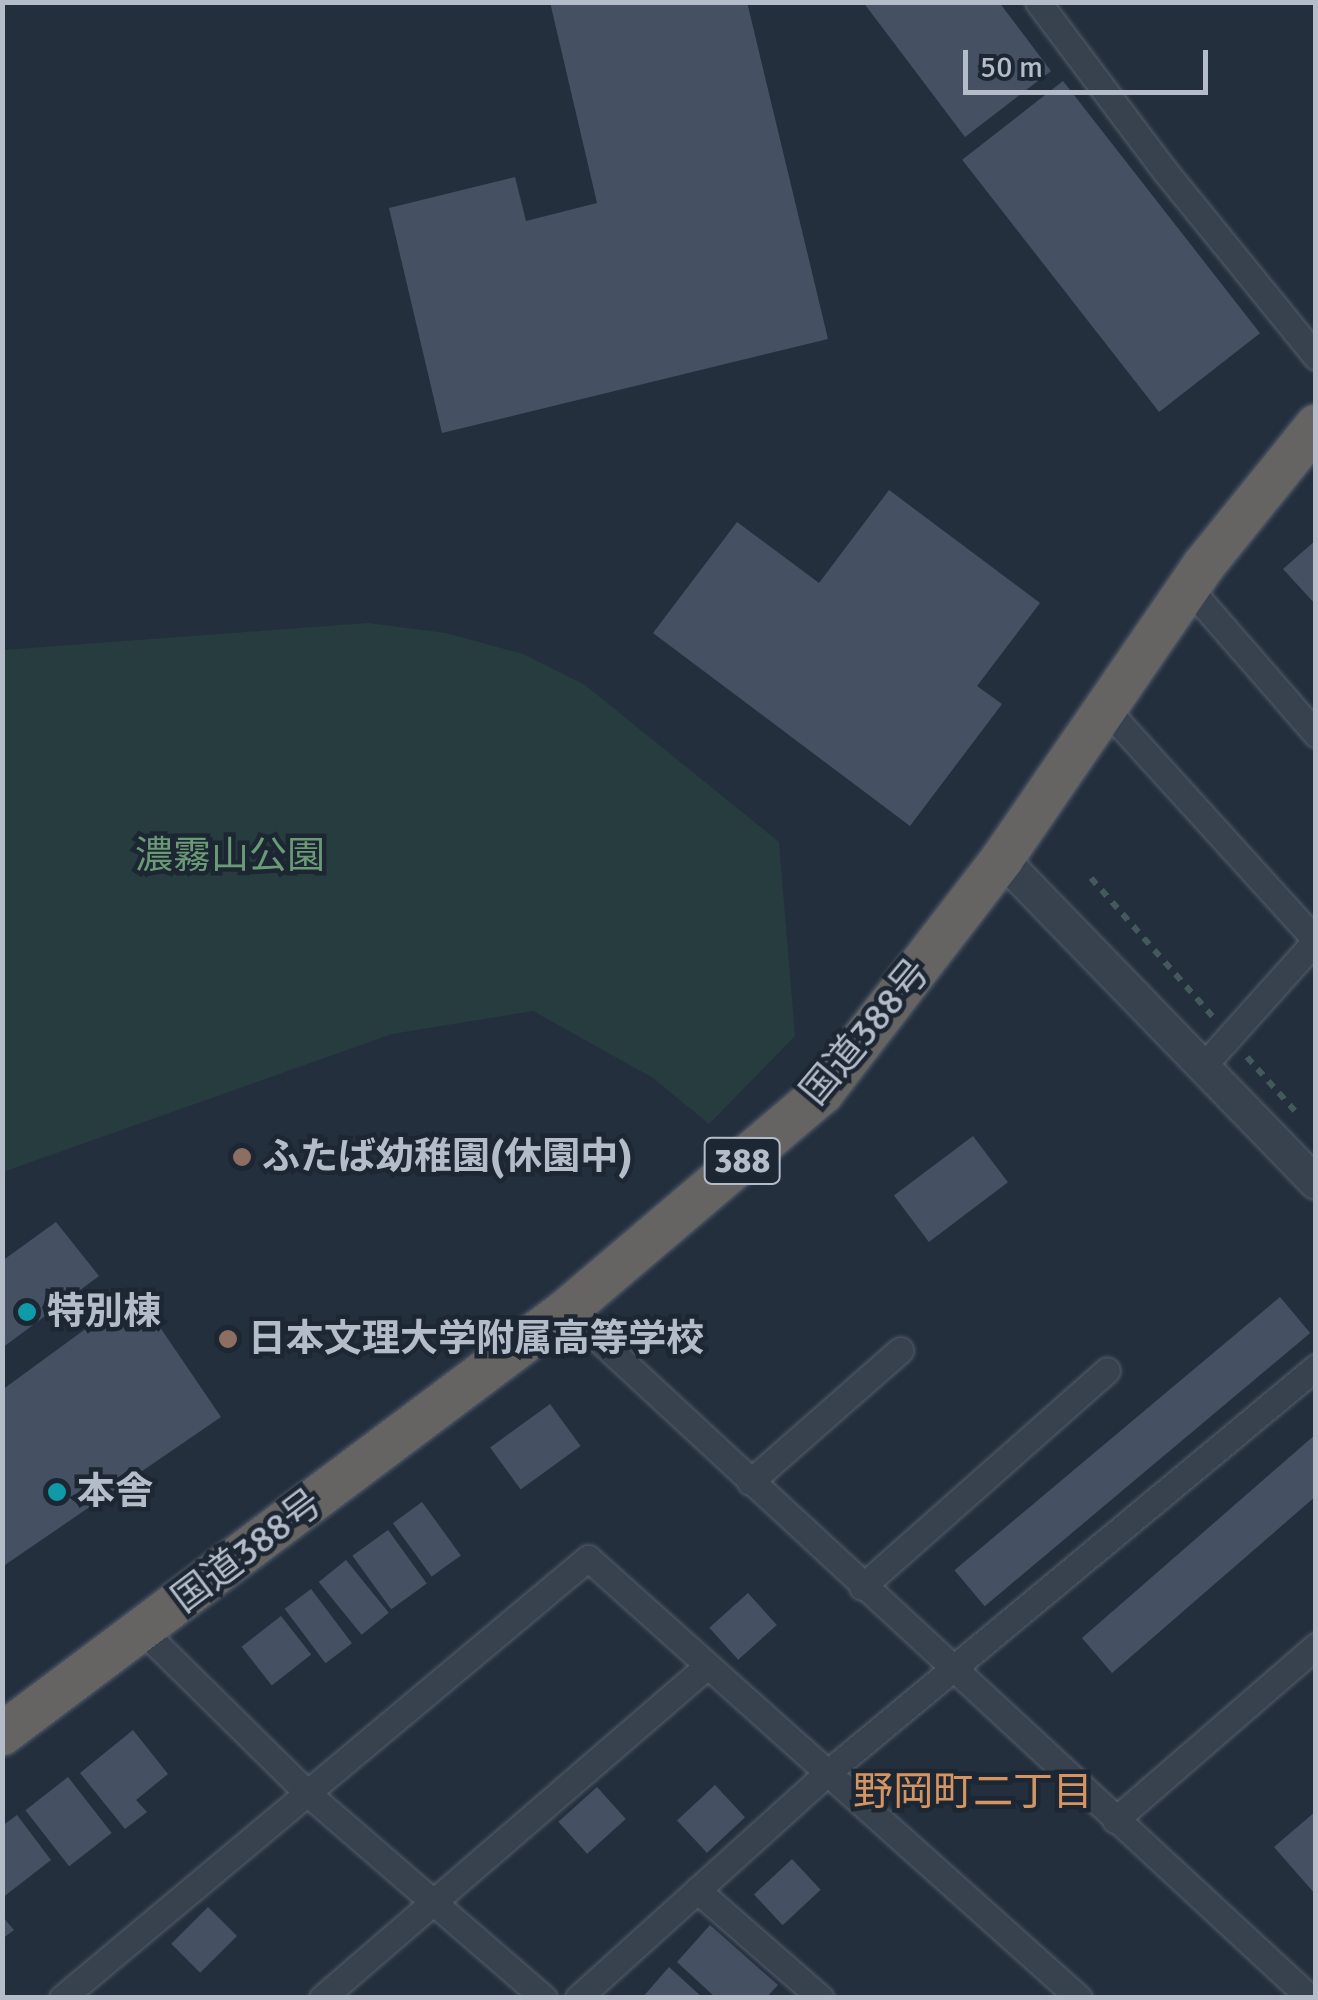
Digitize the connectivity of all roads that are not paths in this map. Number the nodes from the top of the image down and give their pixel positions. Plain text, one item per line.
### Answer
1 (1038, 2) edge
2 (1316, 356) edge
3 (1316, 426) edge
4 (1189, 588) junction
5 (1106, 709) junction
6 (1316, 734) edge
7 (1002, 860) junction
8 (1315, 941) edge
9 (1204, 1066) junction
10 (1316, 1183) edge
11 (567, 1310) junction
12 (900, 1350) dead end
13 (1316, 1366) edge
14 (1107, 1370) dead end
15 (750, 1482) junction
16 (862, 1587) junction
17 (142, 1630) junction
18 (1316, 1646) edge
19 (706, 1666) junction
20 (950, 1669) junction
21 (2, 1734) edge
22 (826, 1774) junction
23 (305, 1791) junction
24 (1116, 1820) junction
25 (698, 1890) junction
26 (432, 1903) junction
27 (1062, 1992) edge
28 (62, 1998) edge
29 (322, 1998) edge
30 (544, 1998) edge
31 (578, 1998) edge
32 (821, 1998) edge
33 (1310, 1998) edge

1 - 2 street
3 - 4 highway, 国道388号 / 388
4 - 5 highway, 国道388号 / 388
4 - 6 street
5 - 7 highway, 国道388号 / 388
5 - 8 street
7 - 9 street
7 - 11 highway, 国道388号 / 388
8 - 9 street
9 - 10 street
11 - 15 street
11 - 17 highway, 国道388号 / 388
12 - 15 street
13 - 20 street
14 - 16 street
15 - 16 street
16 - 20 street
17 - 21 highway, 国道388号 / 388
17 - 23 street
18 - 24 street
19 - 22 street
19 - 23 street
19 - 26 street
20 - 22 street
20 - 24 street
22 - 25 street
22 - 27 street
23 - 26 street
23 - 28 street
24 - 33 street
25 - 31 street
25 - 32 street
26 - 29 street
26 - 30 street

